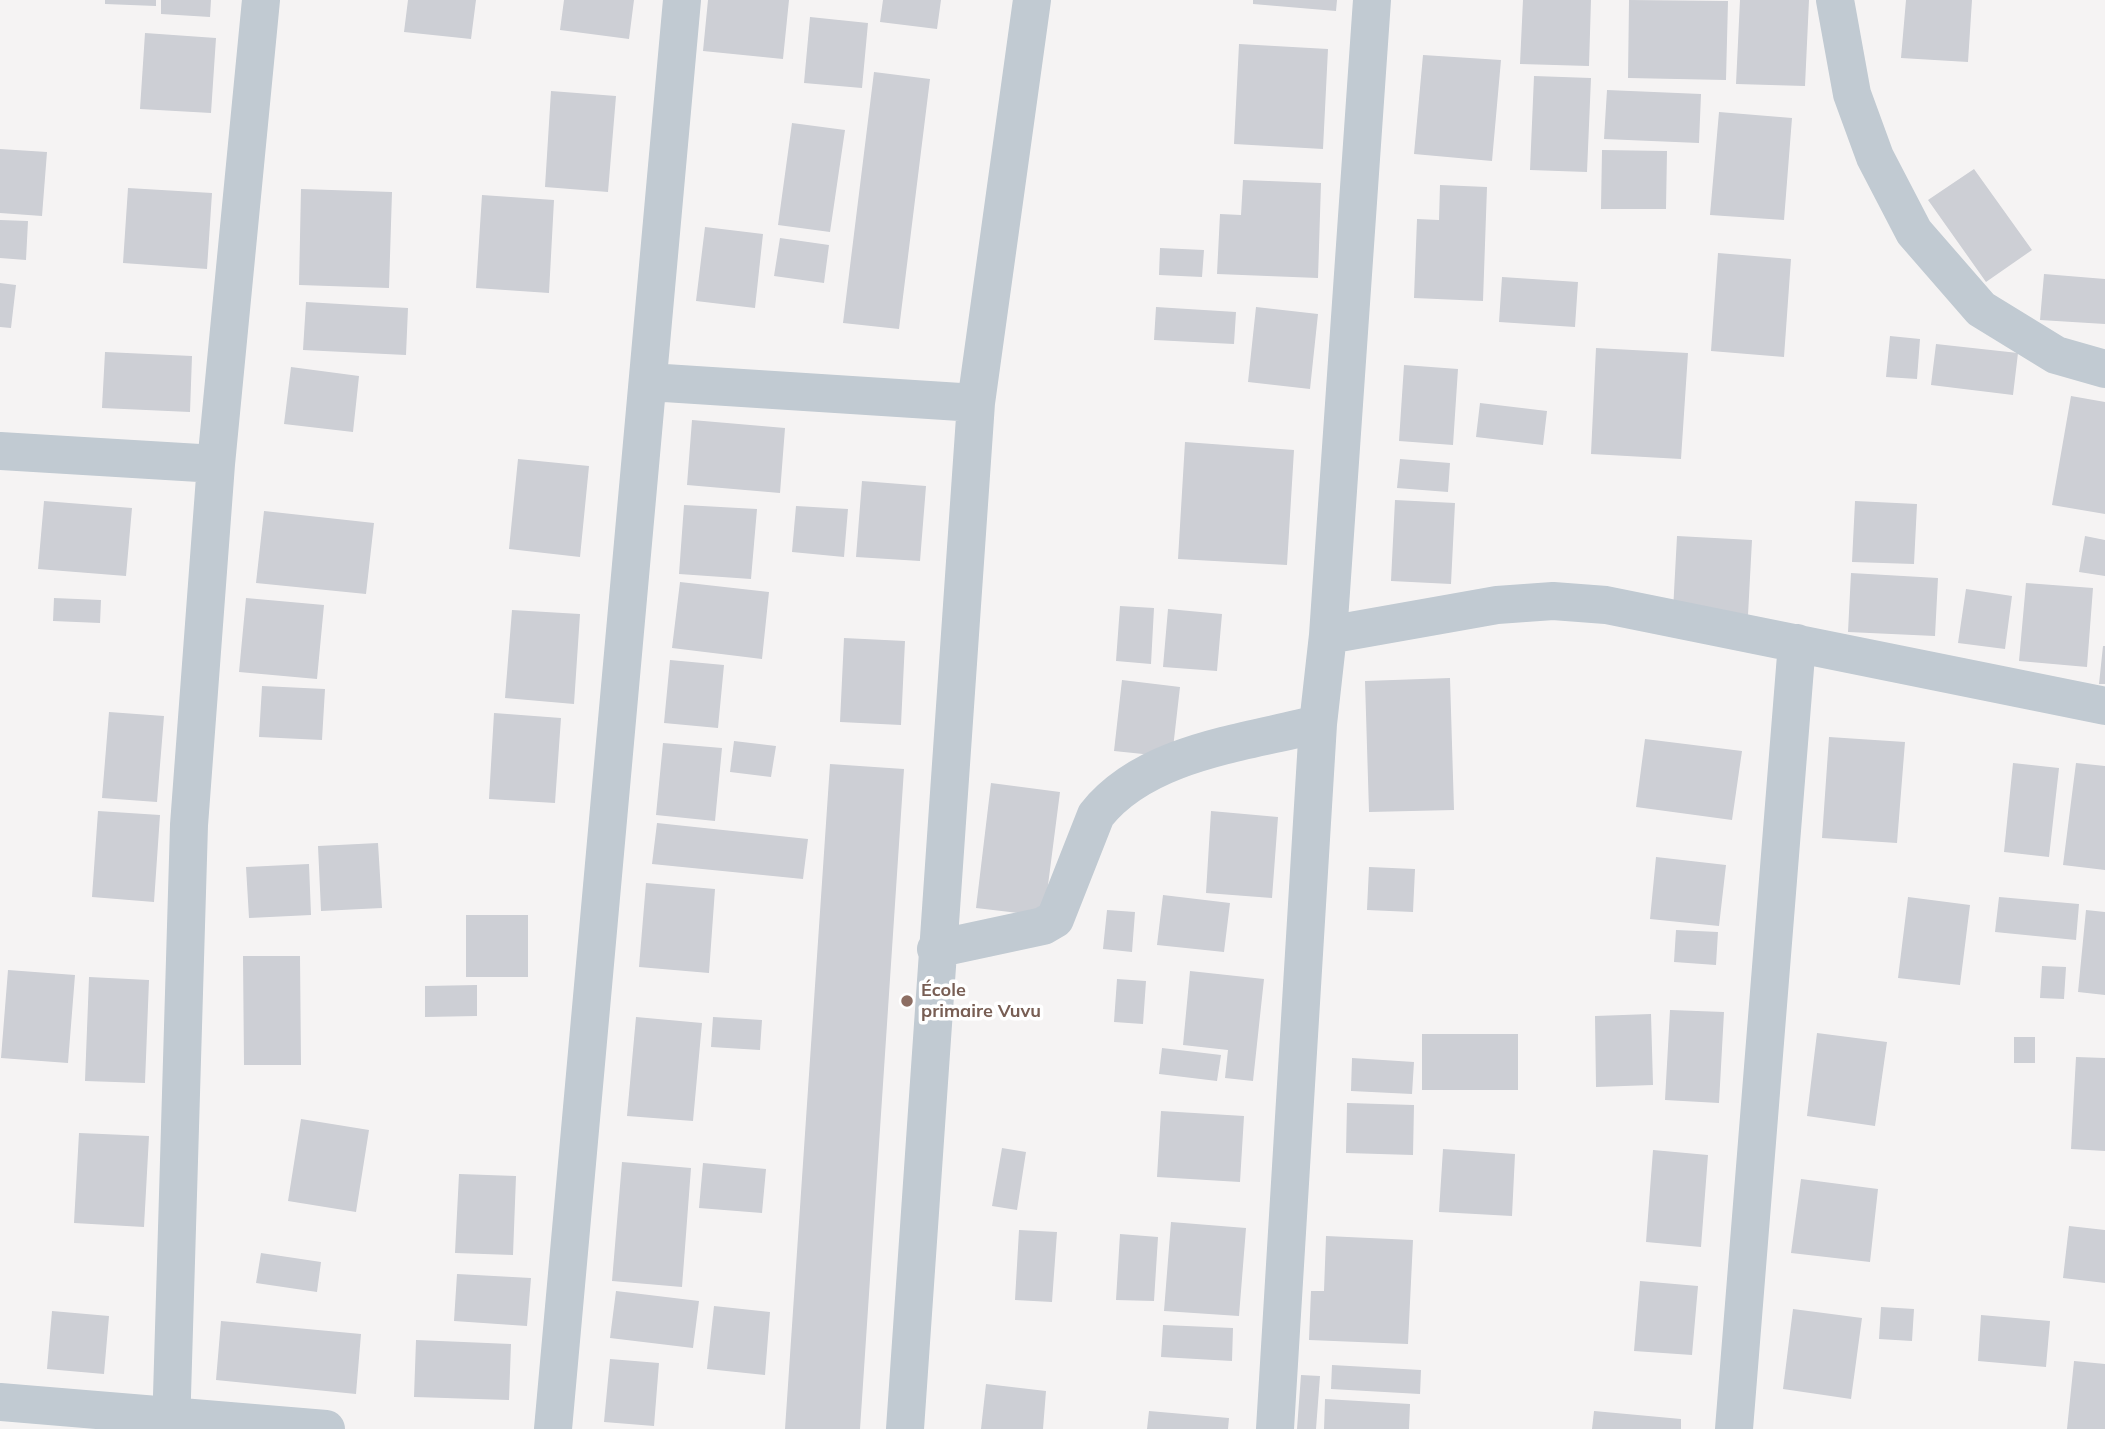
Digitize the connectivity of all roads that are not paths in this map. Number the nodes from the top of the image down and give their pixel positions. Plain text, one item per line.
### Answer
1 (261, 0) edge
2 (682, 0) edge
3 (1032, 0) edge
4 (1372, 0) edge
5 (1835, 0) edge
6 (2105, 369) edge
7 (649, 382) junction
8 (976, 404) junction
9 (0, 451) edge
10 (216, 464) junction
11 (1328, 635) junction
12 (1797, 643) junction
13 (2105, 706) edge
14 (1318, 724) junction
15 (936, 949) junction
16 (0, 1402) edge
17 (172, 1423) edge
18 (326, 1429) edge
19 (553, 1429) edge
20 (905, 1429) edge
21 (1275, 1429) edge
22 (1734, 1429) edge

1 - 10 street
2 - 7 street
3 - 8 street
4 - 11 street
5 - 6 street
7 - 8 street
7 - 19 street
8 - 15 street
9 - 10 street
10 - 17 street
11 - 12 street
11 - 14 street
12 - 13 street
12 - 22 street
14 - 15 street
14 - 21 street
15 - 20 street
16 - 17 street
17 - 18 street

